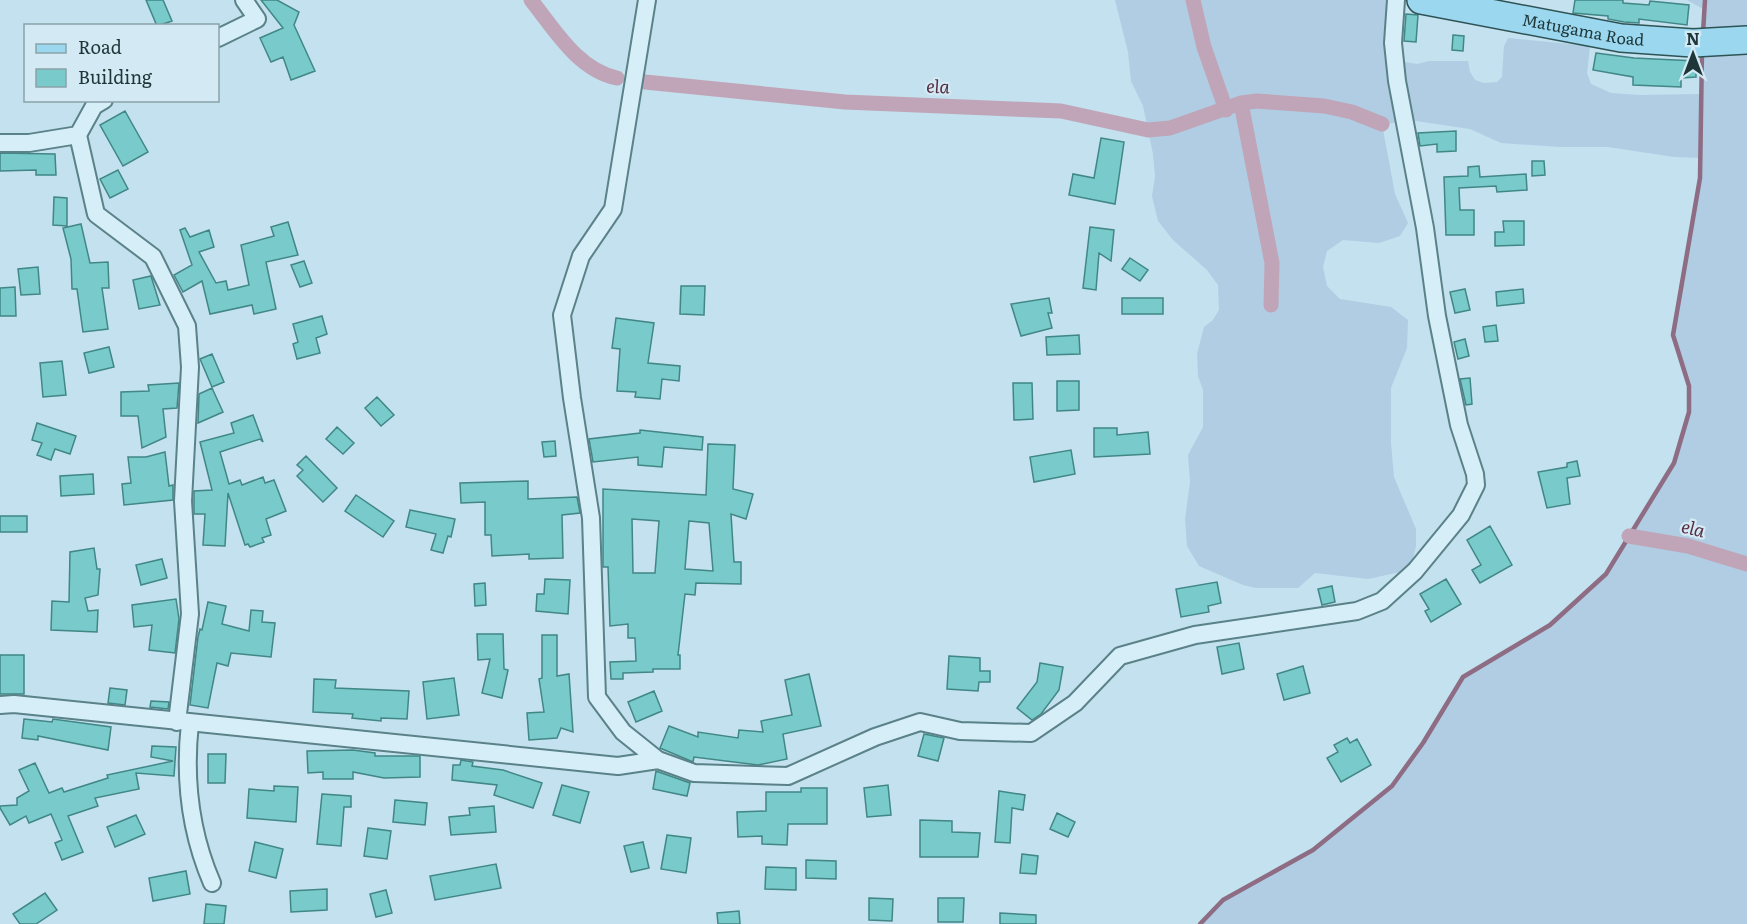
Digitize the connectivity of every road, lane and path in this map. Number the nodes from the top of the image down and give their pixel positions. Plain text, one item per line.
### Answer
1 (244, 0) edge
2 (647, 0) edge
3 (1396, 0) edge
4 (1421, 0) edge
5 (219, 38) edge
6 (1734, 41) edge
7 (101, 102) edge
8 (78, 135) junction
9 (0, 144) edge
10 (0, 705) edge
11 (183, 722) junction
12 (658, 760) junction
13 (212, 883) dead end

1 - 5 street
2 - 12 street
3 - 12 street
4 - 6 main road, Matugama Road
7 - 8 street
8 - 9 street
8 - 11 street
10 - 11 street
11 - 12 street
11 - 13 street

